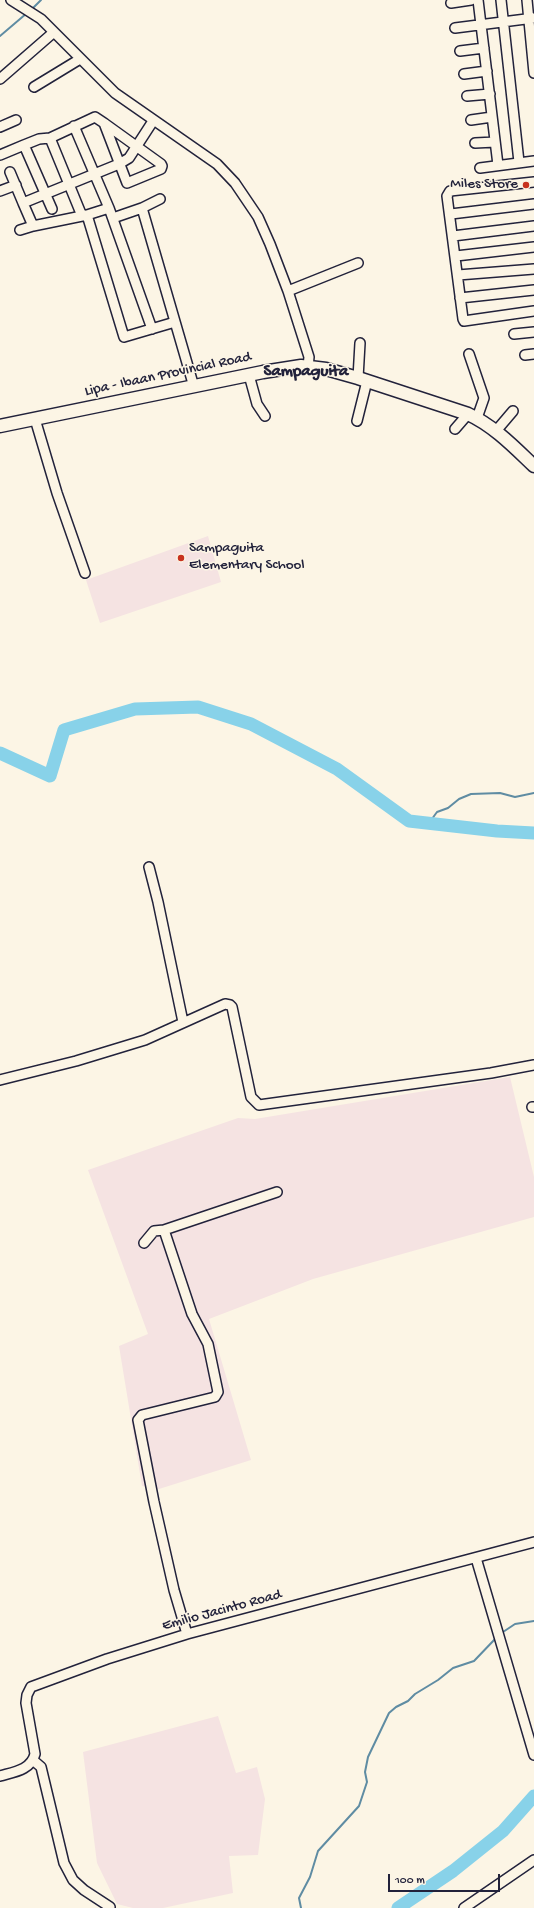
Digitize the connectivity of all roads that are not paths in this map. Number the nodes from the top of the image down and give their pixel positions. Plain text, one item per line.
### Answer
1 (11, 0) edge
2 (471, 0) edge
3 (478, 0) edge
4 (501, 0) edge
5 (527, 0) edge
6 (451, 3) dead end
7 (531, 19) edge
8 (503, 21) junction
9 (481, 24) junction
10 (455, 28) dead end
11 (54, 32) junction
12 (484, 48) junction
13 (460, 51) dead end
14 (80, 59) junction
15 (487, 71) junction
16 (534, 73) edge
17 (464, 74) dead end
18 (0, 79) edge
19 (34, 87) dead end
20 (490, 94) junction
21 (467, 96) dead end
22 (492, 117) junction
23 (16, 120) dead end
24 (471, 120) dead end
25 (153, 121) junction
26 (104, 123) junction
27 (74, 126) junction
28 (0, 127) edge
29 (50, 138) junction
30 (495, 142) junction
31 (475, 143) dead end
32 (24, 145) junction
33 (137, 147) junction
34 (1, 151) edge
35 (534, 161) edge
36 (518, 162) junction
37 (119, 164) junction
38 (498, 165) junction
39 (480, 168) dead end
40 (10, 172) dead end
41 (94, 174) junction
42 (534, 182) edge
43 (69, 183) junction
44 (16, 185) junction
45 (0, 191) edge
46 (45, 194) junction
47 (160, 199) dead end
48 (23, 203) junction
49 (534, 204) edge
50 (109, 208) junction
51 (142, 208) junction
52 (52, 209) dead end
53 (451, 214) junction
54 (85, 216) junction
55 (113, 218) junction
56 (33, 226) junction
57 (534, 226) edge
58 (20, 230) dead end
59 (453, 236) junction
60 (534, 247) edge
61 (456, 256) junction
62 (358, 263) dead end
63 (534, 269) edge
64 (458, 275) junction
65 (534, 290) edge
66 (288, 291) junction
67 (460, 298) junction
68 (534, 311) edge
69 (175, 322) junction
70 (152, 329) junction
71 (534, 332) edge
72 (514, 334) dead end
73 (360, 343) dead end
74 (469, 354) dead end
75 (308, 366) junction
76 (249, 375) junction
77 (362, 379) junction
78 (194, 387) junction
79 (512, 411) dead end
80 (265, 416) dead end
81 (473, 416) junction
82 (35, 419) junction
83 (357, 421) dead end
84 (0, 426) edge
85 (455, 429) dead end
86 (496, 431) junction
87 (534, 466) edge
88 (85, 573) dead end
89 (149, 867) dead end
90 (183, 1022) junction
91 (534, 1065) edge
92 (0, 1080) edge
93 (277, 1192) dead end
94 (164, 1230) junction
95 (144, 1242) dead end
96 (534, 1542) edge
97 (476, 1558) junction
98 (187, 1634) junction
99 (534, 1755) edge
100 (34, 1761) junction
101 (0, 1776) edge
102 (534, 1860) edge
103 (110, 1907) dead end
104 (464, 1908) edge

1 - 11 street
2 - 6 street
3 - 9 street
4 - 8 street
5 - 7 street
7 - 8 street
7 - 16 street
8 - 9 street
8 - 36 street
9 - 10 street
9 - 12 street
11 - 14 street
11 - 18 street
12 - 13 street
12 - 15 street
14 - 19 street
14 - 25 street
15 - 17 street
15 - 20 street
20 - 21 street
20 - 22 street
22 - 24 street
22 - 30 street
23 - 28 street
25 - 33 street
25 - 66 street
26 - 27 street
26 - 33 street
26 - 37 street
27 - 29 street
27 - 41 street
29 - 32 street
29 - 43 street
30 - 31 street
30 - 38 street
32 - 34 street
32 - 46 street
33 - 37 street
33 - 37 street
35 - 36 street
36 - 38 street
37 - 41 street
38 - 39 street
40 - 44 street
41 - 43 street
41 - 50 street
42 - 53 street
43 - 46 street
43 - 54 street
44 - 45 street
44 - 48 street
46 - 48 street
46 - 52 street
47 - 51 street
48 - 56 street
49 - 53 street
50 - 54 street
50 - 55 street
51 - 55 street
51 - 69 street
53 - 59 street
54 - 56 street
54 - 70 street
55 - 70 street
56 - 58 street
57 - 59 street
59 - 61 street
60 - 61 street
61 - 64 street
62 - 66 street
63 - 64 street
64 - 67 street
65 - 67 street
66 - 75 street
67 - 68 street
69 - 70 street
69 - 78 street
71 - 72 street
73 - 77 street
74 - 81 street
75 - 76 main road, Lipa - Ibaan Provincial Road
75 - 77 main road, Lipa - Ibaan Provincial Road
76 - 78 main road, Lipa - Ibaan Provincial Road
76 - 80 street
77 - 81 main road, Lipa - Ibaan Provincial Road
77 - 83 street
78 - 82 main road, Lipa - Ibaan Provincial Road
79 - 86 street
81 - 85 street
81 - 86 main road, Lipa - Ibaan Provincial Road
82 - 84 main road, Lipa - Ibaan Provincial Road
82 - 88 street
86 - 87 main road, Lipa - Ibaan Provincial Road
89 - 90 street
90 - 91 street
90 - 92 street
93 - 94 street
94 - 95 street
94 - 98 street
96 - 97 street, Emilio Jacinto Road
97 - 98 street, Emilio Jacinto Road
97 - 99 street
98 - 100 street, Emilio Jacinto Road
100 - 101 street
100 - 103 street
102 - 104 street

